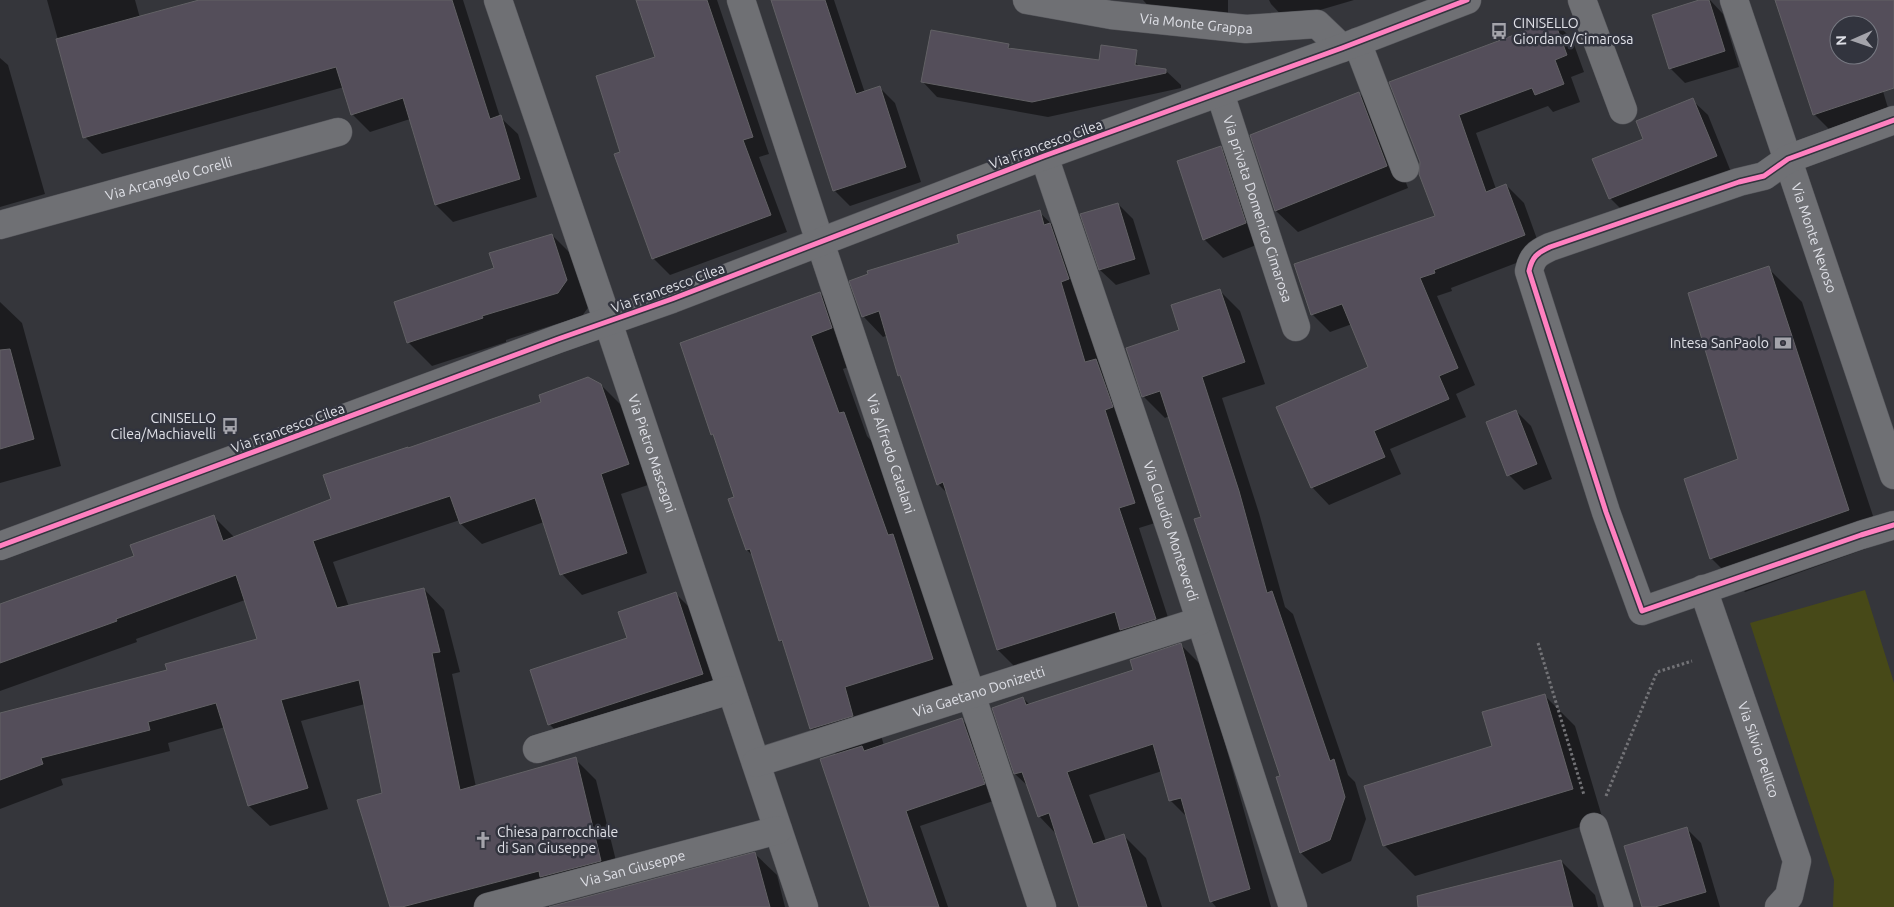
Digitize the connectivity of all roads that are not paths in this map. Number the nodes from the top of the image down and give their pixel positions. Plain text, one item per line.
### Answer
1 (498, 0) edge
2 (742, 0) edge
3 (1027, 0) edge
4 (1467, 0) edge
5 (1582, 0) edge
6 (1734, 0) edge
7 (1111, 8) edge
8 (1350, 45) junction
9 (1220, 92) junction
10 (1623, 110) dead end
11 (1894, 120) edge
12 (338, 132) dead end
13 (1044, 156) junction
14 (1788, 159) junction
15 (1406, 168) dead end
16 (0, 225) edge
17 (820, 242) junction
18 (608, 322) junction
19 (1296, 327) dead end
20 (1894, 475) edge
21 (1894, 525) edge
22 (0, 546) edge
23 (1703, 589) junction
24 (1200, 621) junction
25 (730, 690) junction
26 (970, 694) junction
27 (537, 749) dead end
28 (756, 763) junction
29 (1594, 827) road end
30 (778, 830) junction
31 (488, 907) edge
32 (804, 907) edge
33 (1042, 907) edge
34 (1293, 907) edge
35 (1619, 907) edge
36 (1779, 907) edge

1 - 18 street, Via Pietro Mascagni
2 - 17 street, Via Alfredo Catalani
3 - 7 street, Via Monte Grappa
4 - 8 street
5 - 10 street
6 - 14 street, Via Monte Nevoso
7 - 8 street, Via Monte Grappa
8 - 9 street, Via Francesco Cilea
8 - 15 street, Via Monte Grappa
9 - 13 street, Via Francesco Cilea
9 - 19 street, Via privata Domenico Cimarosa
11 - 14 street
12 - 16 street, Via Arcangelo Corelli
13 - 17 street, Via Francesco Cilea
13 - 24 street, Via Claudio Monteverdi
14 - 20 street, Via Monte Nevoso
14 - 23 street
17 - 18 street, Via Francesco Cilea
17 - 26 street, Via Alfredo Catalani
18 - 22 street, Via Francesco Cilea
18 - 25 street, Via Pietro Mascagni
21 - 23 street
23 - 36 street, Via Silvio Pellico
24 - 26 street, Via Gaetano Donizetti
24 - 34 street, Via Claudio Monteverdi
25 - 27 street
25 - 28 street, Via Pietro Mascagni
26 - 28 street, Via Gaetano Donizetti
26 - 33 street, Via Alfredo Catalani
28 - 30 street, Via Pietro Mascagni
29 - 35 street
30 - 31 street, Via San Giuseppe
30 - 32 street, Via Pietro Mascagni

